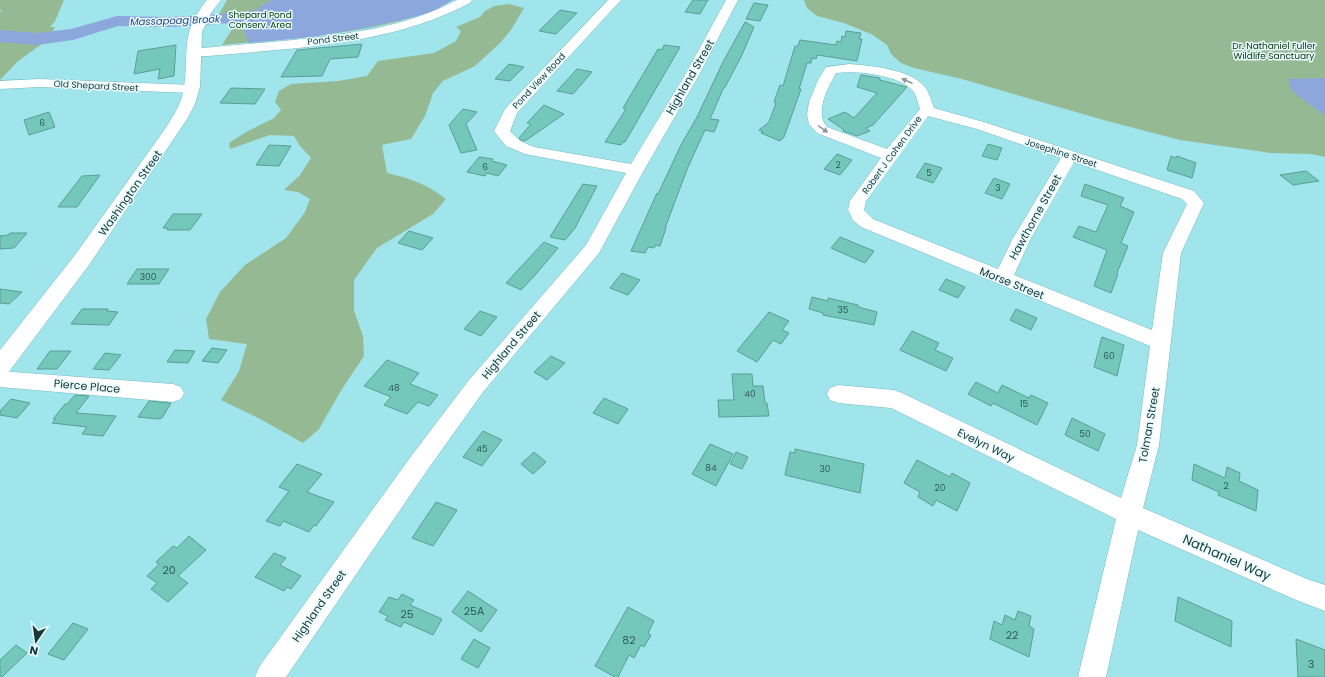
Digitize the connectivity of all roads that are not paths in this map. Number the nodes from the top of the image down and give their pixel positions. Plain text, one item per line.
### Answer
1 (214, 0) edge
2 (466, 0) edge
3 (615, 0) edge
4 (732, 0) edge
5 (193, 52) junction
6 (0, 85) edge
7 (192, 89) junction
8 (928, 111) junction
9 (890, 156) junction
10 (1070, 156) junction
11 (636, 170) junction
12 (1193, 199) joint
13 (864, 221) joint
14 (1003, 279) junction
15 (1161, 342) junction
16 (0, 367) edge
17 (0, 379) edge
18 (173, 393) dead end
19 (838, 394) dead end
20 (1129, 514) junction
21 (1325, 598) edge
22 (269, 677) edge
23 (1092, 677) edge

1 - 5 main road, Washington Street
2 - 5 street, Pond Street
3 - 11 street, Pond View Road
4 - 11 street, Highland Street
5 - 7 main road, Washington Street
6 - 7 street, Old Shepard Street
7 - 16 main road, Washington Street
8 - 9 street, Robert J Cohen Drive
8 -> 9 street
8 - 10 street, Josephine Street
9 - 13 street, Robert J Cohen Drive
10 - 12 street, Josephine Street
10 - 14 street, Hawthorne Street
11 - 22 street, Highland Street
12 - 15 street, Tolman Street
13 - 14 street, Morse Street
14 - 15 street, Morse Street
15 - 20 street, Tolman Street
17 - 18 street, Pierce Place
19 - 20 street, Evelyn Way
20 - 21 street, Nathaniel Way
20 - 23 street, Tolman Street

